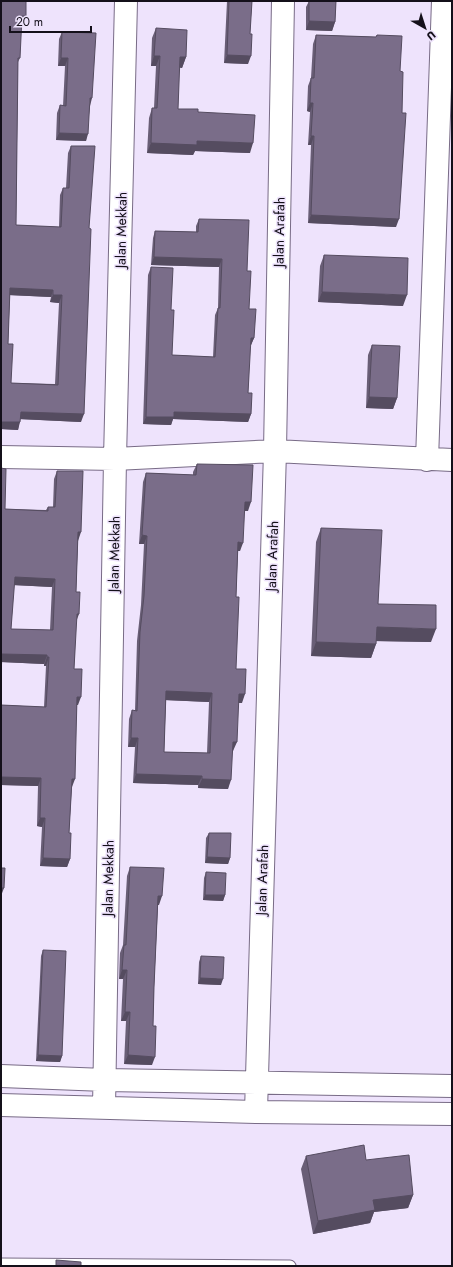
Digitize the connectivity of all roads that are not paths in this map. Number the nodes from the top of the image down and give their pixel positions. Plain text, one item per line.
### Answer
1 (126, 1) edge
2 (284, 1) edge
3 (443, 1) edge
4 (275, 451) junction
5 (1, 457) edge
6 (115, 459) junction
7 (427, 460) junction
8 (452, 460) edge
9 (1, 1076) edge
10 (105, 1080) junction
11 (256, 1082) junction
12 (452, 1086) edge
13 (1, 1105) edge
14 (104, 1108) junction
15 (256, 1112) junction
16 (452, 1114) edge
17 (1, 1264) edge
18 (290, 1266) edge

1 - 6 street, Jalan Mekkah
2 - 4 street, Jalan Arafah
3 - 7 street
4 - 6 street
4 - 7 street
4 - 11 street, Jalan Arafah
5 - 6 street
6 - 10 street, Jalan Mekkah
7 - 8 street
9 - 10 street
10 - 11 street
10 - 14 street, Jalan Mekkah
11 - 12 street
11 - 15 street, Jalan Arafah
13 - 14 street
14 - 15 street
15 - 16 street
17 - 18 lane

